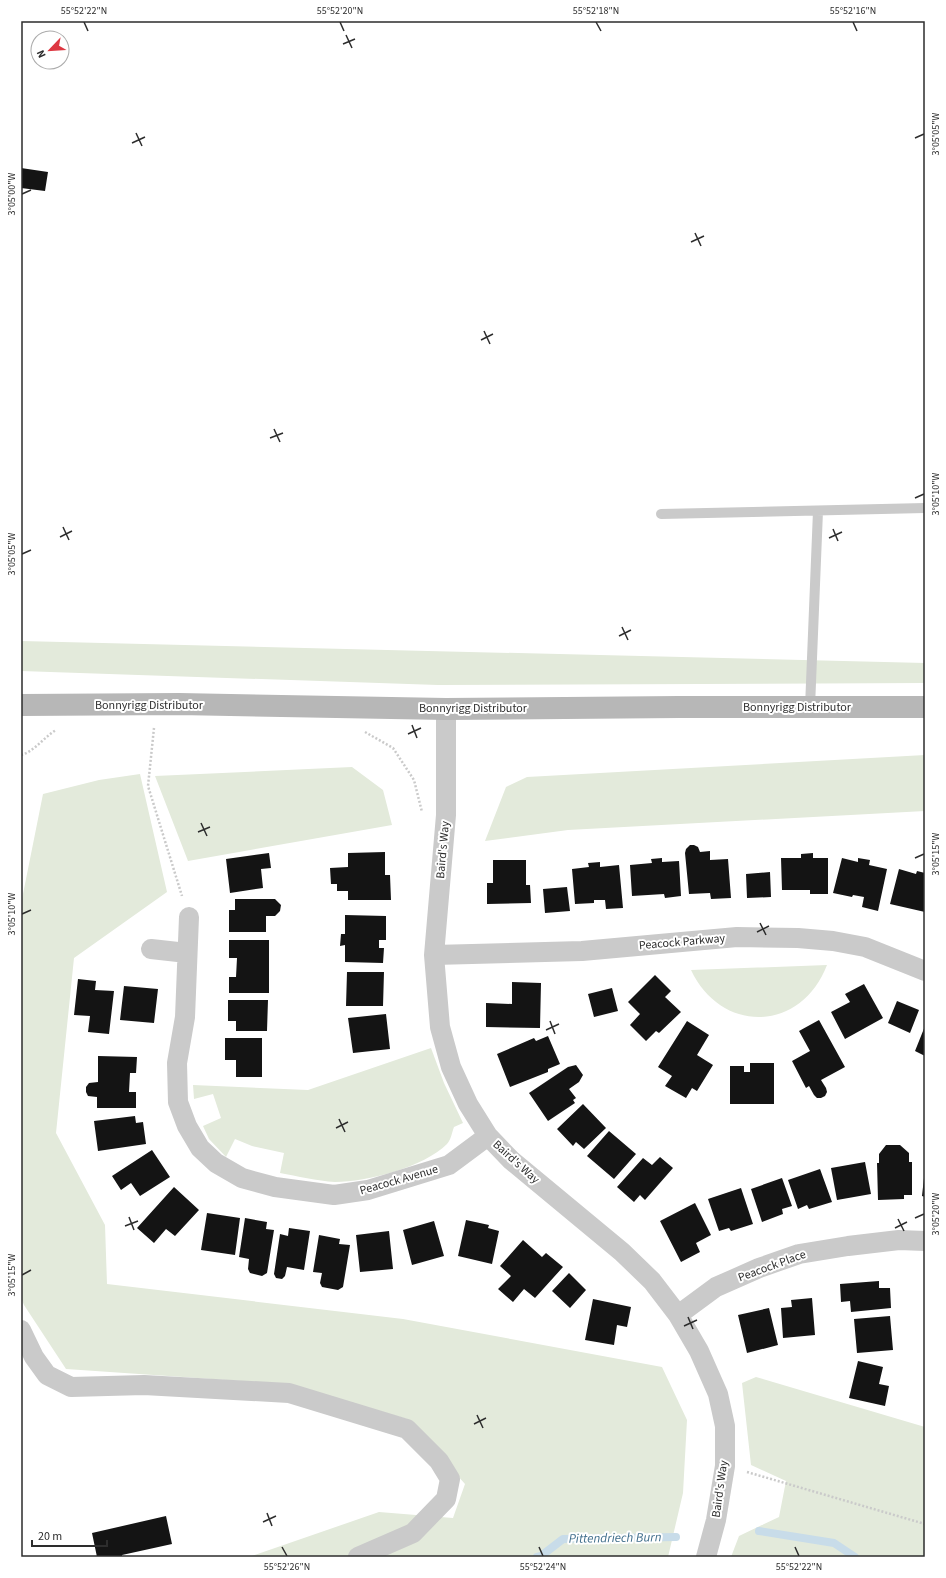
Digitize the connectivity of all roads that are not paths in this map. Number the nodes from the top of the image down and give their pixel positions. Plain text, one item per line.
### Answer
1 (925, 508) edge
2 (818, 510) junction
3 (661, 514) dead end
4 (21, 705) edge
5 (810, 707) junction
6 (925, 707) edge
7 (446, 709) junction
8 (189, 917) road end
9 (151, 950) dead end
10 (187, 953) junction
11 (434, 955) junction
12 (925, 971) edge
13 (488, 1136) junction
14 (925, 1241) edge
15 (678, 1315) junction
16 (21, 1330) edge
17 (358, 1557) edge
18 (706, 1557) edge

1 - 2 lane
2 - 3 lane
2 - 5 lane
4 - 7 main road, Bonnyrigg Distributor
5 - 6 main road, Bonnyrigg Distributor
5 - 7 main road, Bonnyrigg Distributor
7 - 11 street, Baird's Way
8 - 10 street, Peacock Avenue
9 - 10 street
10 - 13 street, Peacock Avenue
11 - 12 street, Peacock Parkway
11 - 13 street, Baird's Way
13 - 15 street, Baird's Way
14 - 15 street, Peacock Place
15 - 18 street, Baird's Way
16 - 17 street

